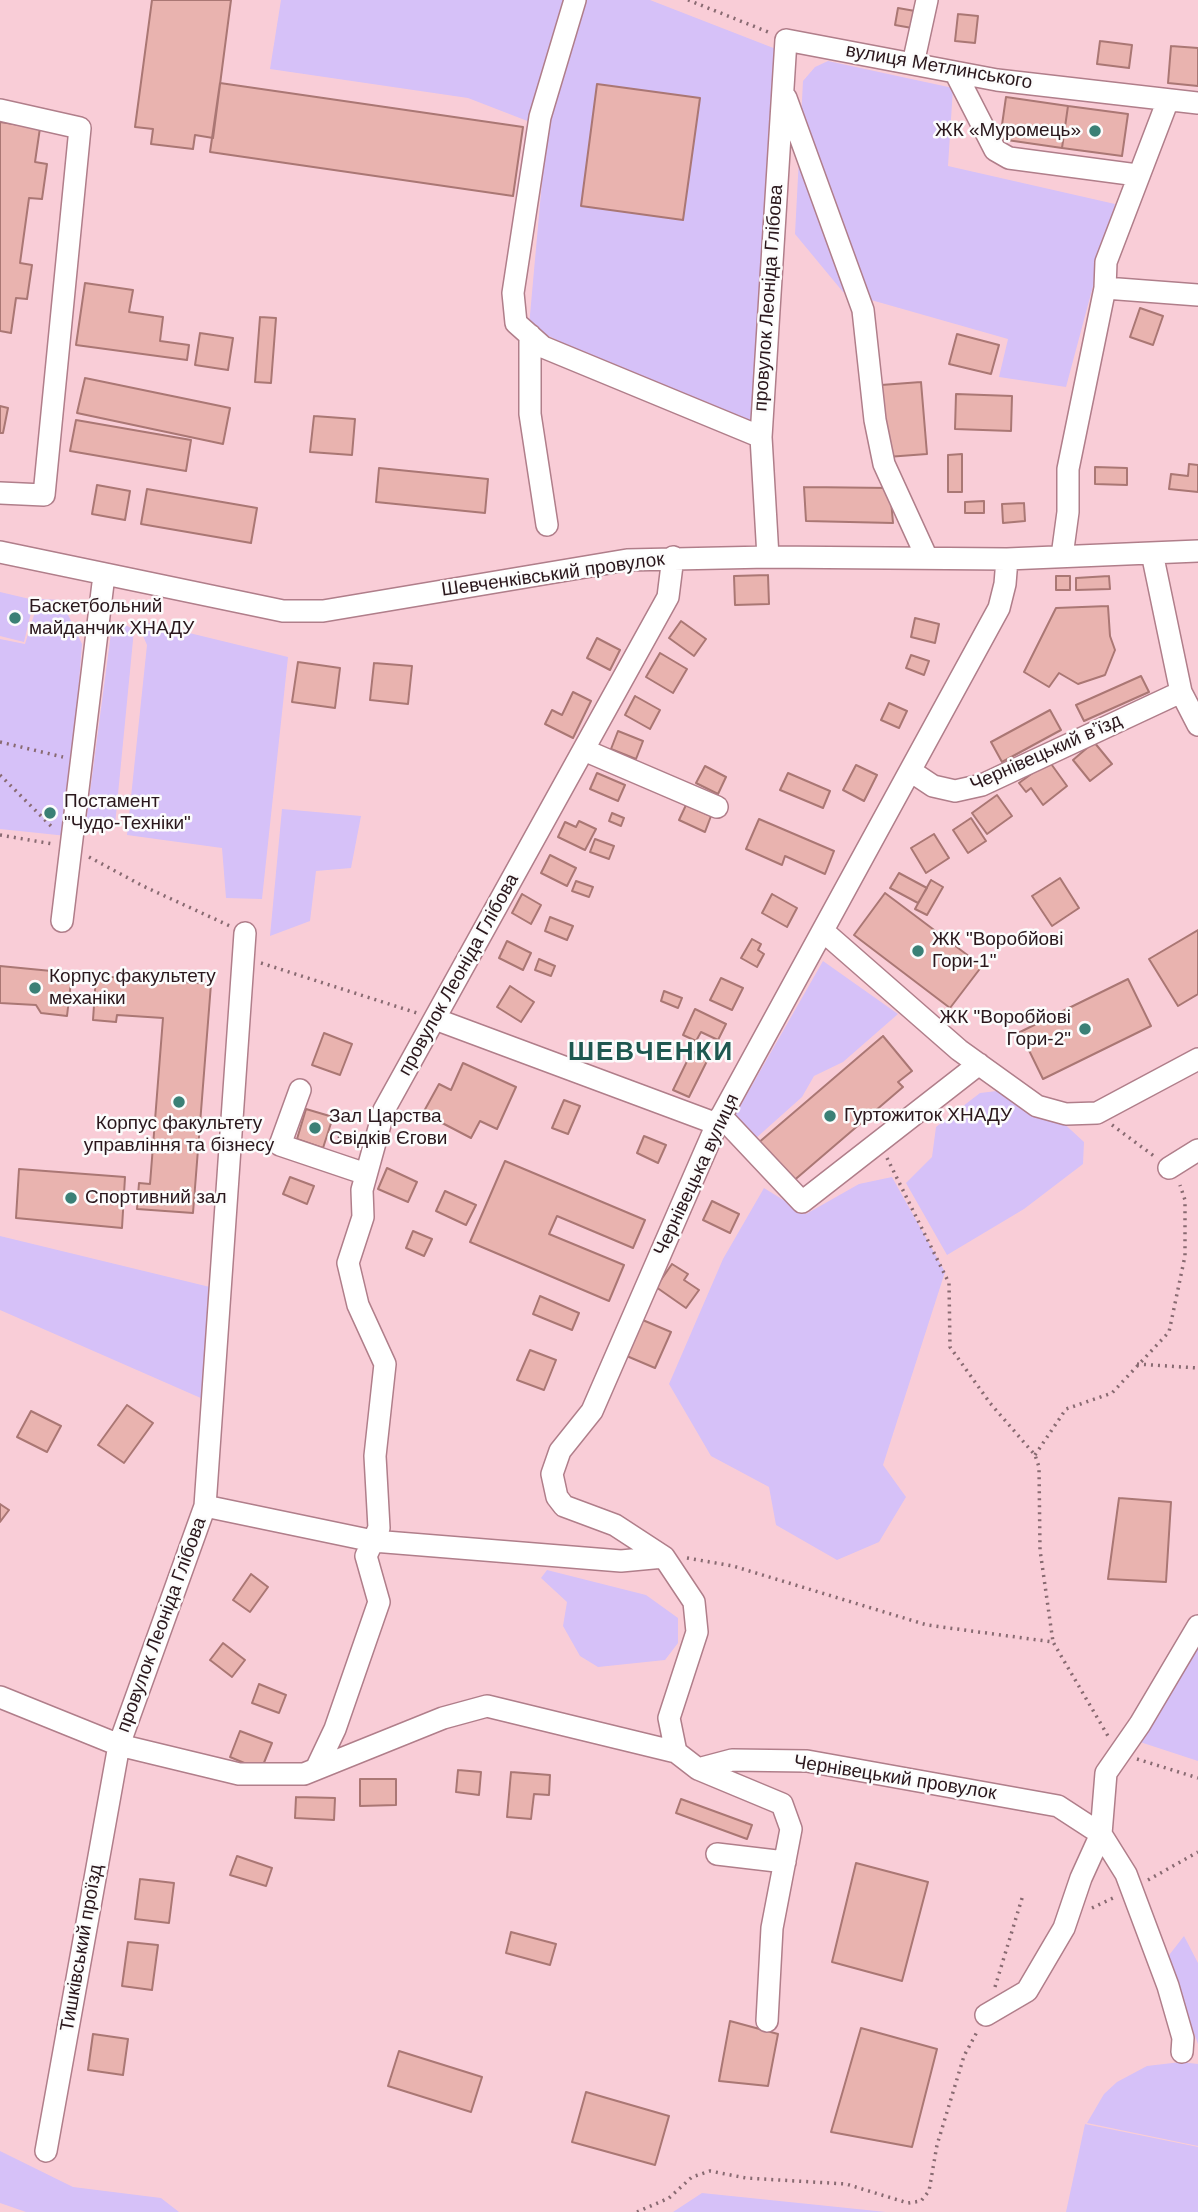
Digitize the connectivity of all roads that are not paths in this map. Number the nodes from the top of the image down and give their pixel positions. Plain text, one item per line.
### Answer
1 (575, 0) edge
2 (927, 0) edge
3 (786, 40) joint
4 (913, 64) junction
5 (956, 72) junction
6 (783, 90) junction
7 (1168, 100) junction
8 (1198, 103) edge
9 (0, 110) edge
10 (1137, 175) junction
11 (1105, 288) junction
12 (1198, 295) edge
13 (530, 335) junction
14 (761, 437) junction
15 (0, 493) edge
16 (547, 525) dead end
17 (1198, 551) edge
18 (0, 552) edge
19 (1152, 553) junction
20 (768, 556) junction
21 (1062, 556) junction
22 (673, 557) junction
23 (927, 558) junction
24 (1007, 559) junction
25 (104, 575) junction
26 (1181, 692) junction
27 (1198, 725) edge
28 (584, 750) junction
29 (912, 772) junction
30 (717, 807) dead end
31 (62, 921) dead end
32 (823, 931) junction
33 (245, 933) road end
34 (436, 1019) junction
35 (1198, 1059) edge
36 (979, 1064) junction
37 (300, 1090) dead end
38 (719, 1120) junction
39 (1198, 1150) edge
40 (1170, 1168) road end
41 (366, 1174) junction
42 (205, 1506) junction
43 (373, 1541) junction
44 (664, 1557) junction
45 (1198, 1626) edge
46 (0, 1697) edge
47 (119, 1745) junction
48 (676, 1752) junction
49 (316, 1769) junction
50 (698, 1769) junction
51 (1101, 1834) junction
52 (717, 1854) dead end
53 (785, 1862) junction
54 (986, 2015) road end
55 (767, 2021) dead end
56 (1182, 2052) dead end
57 (46, 2151) dead end

1 - 13 street
2 - 4 street
3 - 4 street, вулиця Метлинського
3 - 6 street, провулок Леоніда Глібова
4 - 5 street, вулиця Метлинського
5 - 7 street, вулиця Метлинського
5 - 10 street
6 - 14 street, провулок Леоніда Глібова
6 - 23 street
7 - 8 street, вулиця Метлинського
7 - 10 street
9 - 15 street
10 - 11 street
11 - 12 street
11 - 21 street
13 - 14 street
13 - 16 street
14 - 20 street, провулок Леоніда Глібова
17 - 19 street, Шевченківський провулок
18 - 25 street, Шевченківський провулок
19 - 21 street, Шевченківський провулок
19 - 26 street
20 - 22 street, Шевченківський провулок
20 - 23 street, Шевченківський провулок
21 - 24 street, Шевченківський провулок
22 - 25 street, Шевченківський провулок
22 - 28 street, провулок Леоніда Глібова
23 - 24 street, Шевченківський провулок
24 - 29 street, Чернівецька вулиця
25 - 31 street
26 - 27 street
26 - 29 street, Чернівецький вʼїзд
28 - 30 street
28 - 34 street, провулок Леоніда Глібова
29 - 32 street, Чернівецька вулиця
32 - 36 street
32 - 38 street, Чернівецька вулиця
33 - 42 street
34 - 38 street
34 - 41 street, провулок Леоніда Глібова
35 - 36 street
36 - 38 street
37 - 41 street
38 - 44 street, Чернівецька вулиця
39 - 40 street
41 - 43 street, провулок Леоніда Глібова
42 - 43 street
42 - 47 street, провулок Леоніда Глібова
43 - 44 street
43 - 49 street, провулок Леоніда Глібова
44 - 48 street, Чернівецька вулиця
45 - 51 street
46 - 47 street
47 - 49 street
47 - 57 street, Тишківський проїзд
48 - 49 street
48 - 50 street
50 - 51 street, Чернівецький провулок
50 - 53 street
51 - 54 street
51 - 56 street
52 - 53 street
53 - 55 street

